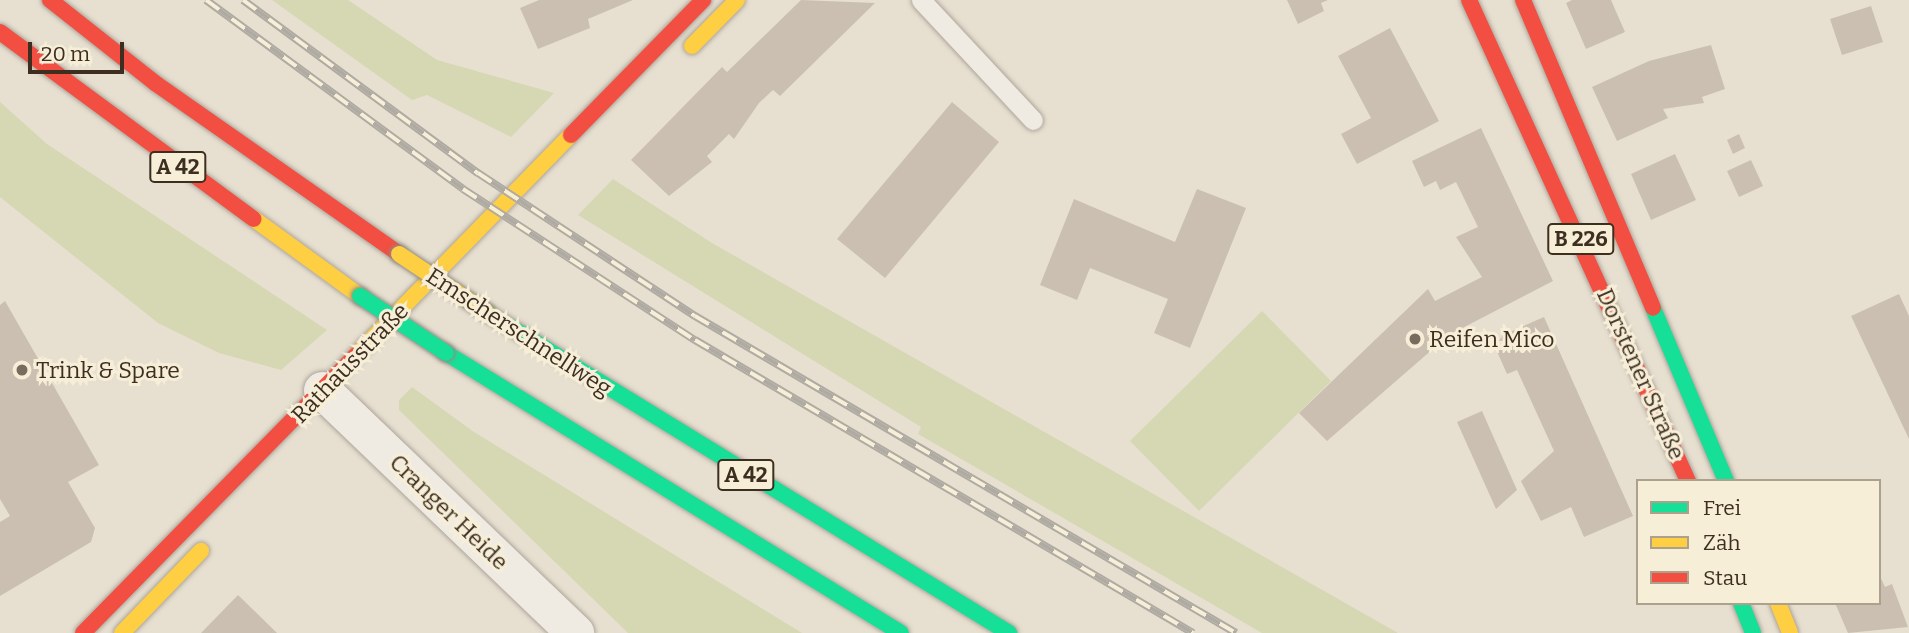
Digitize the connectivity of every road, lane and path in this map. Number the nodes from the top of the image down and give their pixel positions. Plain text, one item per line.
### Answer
1 (50, 0) edge
2 (703, 0) edge
3 (737, 0) edge
4 (921, 0) edge
5 (1469, 0) edge
6 (1523, 0) edge
7 (0, 32) edge
8 (681, 57) dead end
9 (1033, 120) dead end
10 (465, 280) dead end
11 (399, 349) dead end
12 (337, 404) junction
13 (1687, 479) edge
14 (1725, 479) edge
15 (211, 541) dead end
16 (1742, 605) edge
17 (1779, 605) edge
18 (83, 633) edge
19 (122, 633) edge
20 (575, 633) edge
21 (901, 633) edge
22 (1009, 633) edge
23 (1753, 633) edge
24 (1790, 633) edge

1 - 22 main road, Emscherschnellweg / A 42, bridge
2 - 12 main road, Rathausstraße
3 - 8 main road
4 - 9 lane
5 - 13 main road, Dorstener Straße / B 226
6 - 14 main road, Dorstener Straße / B 226
7 - 21 main road, A 42, bridge
10 - 11 main road, Rathausstraße
12 - 18 main road, Rathausstraße
12 - 20 street, Cranger Heide
15 - 19 main road
16 - 23 main road
17 - 24 main road

